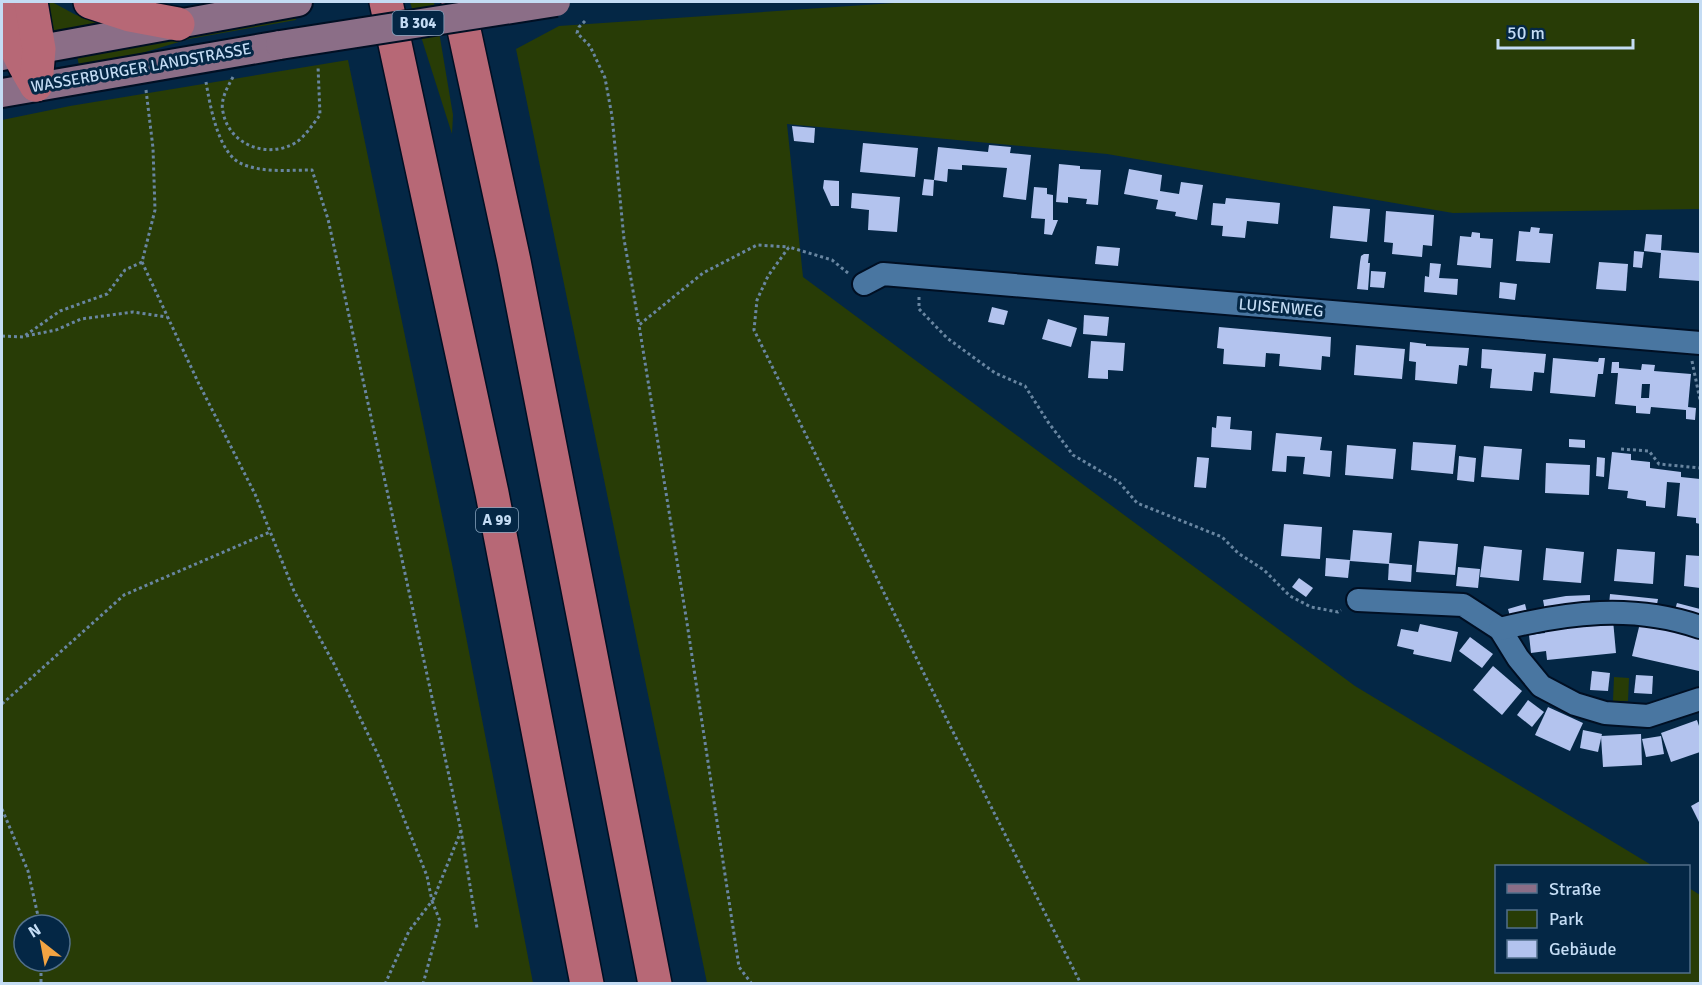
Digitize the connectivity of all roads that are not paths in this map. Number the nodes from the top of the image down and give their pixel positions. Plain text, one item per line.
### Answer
1 (3, 2) edge
2 (31, 2) edge
3 (90, 2) edge
4 (386, 2) edge
5 (458, 2) edge
6 (556, 2) edge
7 (285, 4) edge
8 (178, 24) junction
9 (19, 53) edge
10 (36, 86) junction
11 (2, 93) edge
12 (864, 285) road end
13 (1694, 342) edge
14 (1358, 600) road end
15 (1701, 627) edge
16 (1500, 629) junction
17 (1700, 701) edge
18 (587, 984) edge
19 (655, 984) edge

1 - 9 highway
2 - 9 highway
3 - 8 highway
4 - 18 highway, A 99
5 - 19 highway
6 - 10 main road, WASSERBURGER LANDSTRASSE / B 304, bridge
7 - 8 main road
8 - 9 main road
9 - 10 highway
10 - 11 main road, WASSERBURGER LANDSTRASSE / B 304
12 - 13 street, LUISENWEG
14 - 16 street
15 - 16 street
16 - 17 street

